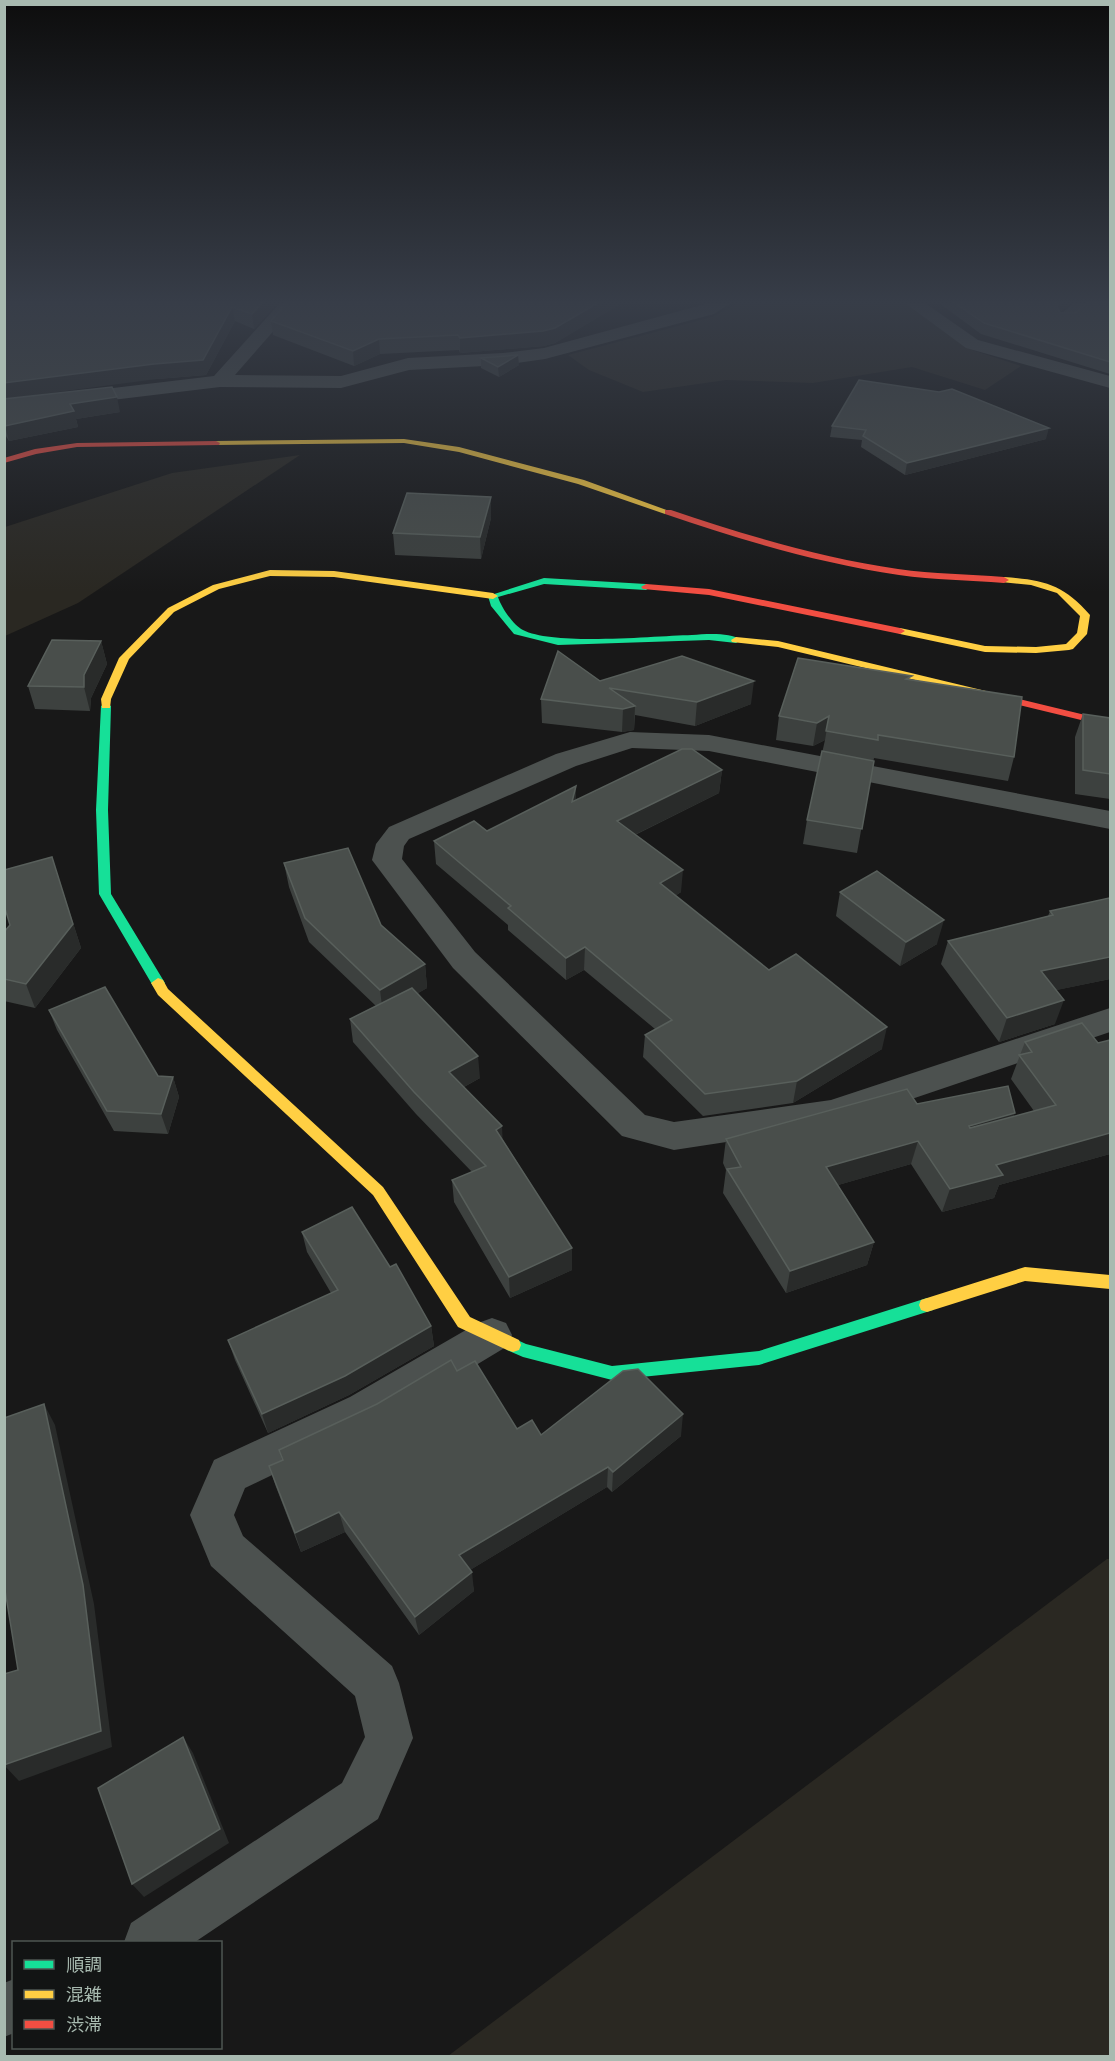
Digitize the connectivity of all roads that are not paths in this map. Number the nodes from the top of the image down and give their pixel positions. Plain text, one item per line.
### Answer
1 (69, 399) edge
2 (4, 407) edge
3 (4, 461) edge
4 (493, 596) junction
5 (1110, 724) edge
6 (1110, 820) edge
7 (1110, 1020) edge
8 (1110, 1281) edge
9 (492, 1335) junction
10 (151, 1941) edge

1 - 2 street
3 - 4 street
4 - 5 street
4 - 9 street
6 - 7 street
8 - 9 street
9 - 10 street

